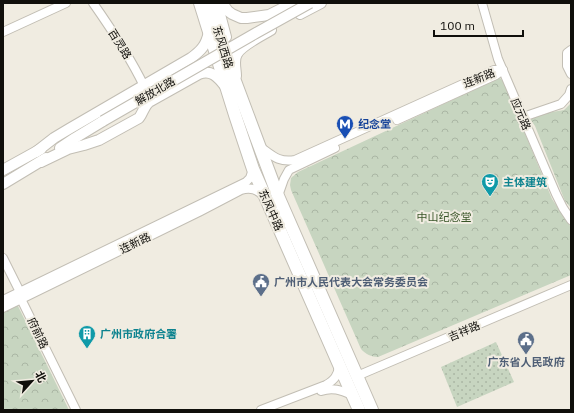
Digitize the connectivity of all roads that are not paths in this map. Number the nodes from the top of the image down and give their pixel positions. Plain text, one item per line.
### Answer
1 (66, 3) edge
2 (93, 3) edge
3 (200, 3) edge
4 (210, 3) edge
5 (217, 3) edge
6 (222, 3) edge
7 (293, 3) edge
8 (303, 3) edge
9 (310, 3) edge
10 (321, 3) edge
11 (482, 3) edge
12 (487, 3) edge
13 (269, 15) junction
14 (271, 30) junction
15 (3, 32) edge
16 (209, 32) junction
17 (571, 50) edge
18 (502, 70) junction
19 (571, 74) edge
20 (226, 87) junction
21 (140, 88) junction
22 (571, 89) edge
23 (238, 90) junction
24 (149, 102) junction
25 (522, 117) junction
26 (103, 120) junction
27 (259, 146) junction
28 (36, 152) junction
29 (41, 162) junction
30 (254, 169) junction
31 (3, 170) edge
32 (3, 184) edge
33 (278, 196) junction
34 (266, 199) junction
35 (571, 220) edge
36 (3, 258) edge
37 (3, 269) edge
38 (571, 285) edge
39 (19, 295) junction
40 (3, 300) edge
41 (3, 308) edge
42 (339, 366) junction
43 (357, 376) junction
44 (352, 395) junction
45 (76, 410) edge
46 (261, 410) edge
47 (274, 410) edge
48 (359, 410) edge
49 (372, 410) edge

1 - 15 street
2 - 21 street, 百灵路
3 - 16 highway, 东风中路
4 - 23 highway, 东风西路
5 - 23 main road
6 - 13 main road
7 - 13 main road
8 - 26 main road, 解放北路
9 - 26 main road, 解放北路, bridge
10 - 14 main road
11 - 18 street
12 - 18 street, 应元路
13 - 14 street
14 - 23 main road
16 - 20 highway, 东风中路
16 - 21 main road
17 - 19 street
18 - 25 street, 应元路
18 - 27 street, 连新路
18 - 33 street, 连新路
20 - 24 main road
20 - 30 highway, 东风中路
21 - 24 main road
21 - 28 main road
22 - 25 street
23 - 27 highway, 东风中路
24 - 29 main road
25 - 35 street, 应元路
26 - 28 main road, 解放北路
26 - 29 main road, 解放北路
27 - 33 highway, 东风中路
28 - 31 main road, 解放北路
29 - 32 main road, 解放北路
30 - 34 highway, 东风中路
30 - 39 street, 连新路
33 - 43 highway, 东风中路
34 - 39 street, 连新路
34 - 42 highway, 东风中路
36 - 39 street, 府前路
37 - 39 street, 府前路
38 - 43 street, 吉祥路
39 - 40 street, 连新路
39 - 41 street, 连新路
39 - 45 street, 府前路
42 - 44 highway, 东风中路
42 - 46 street
43 - 49 highway, 东风中路
44 - 47 street
44 - 48 highway, 东风中路

